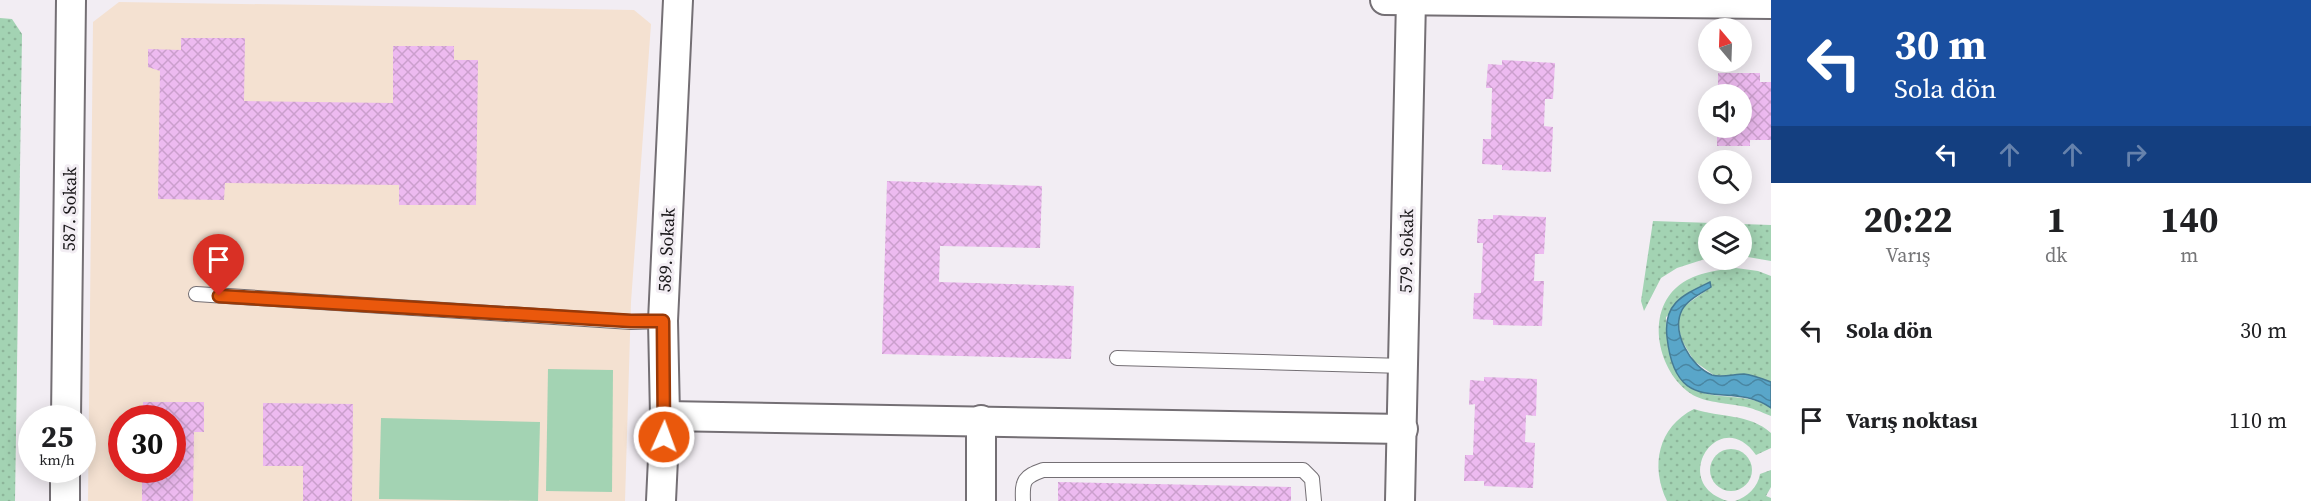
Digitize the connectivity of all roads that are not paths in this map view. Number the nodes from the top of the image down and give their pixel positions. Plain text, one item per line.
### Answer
1 (71, 0) edge
2 (678, 0) edge
3 (1385, 0) edge
4 (1411, 0) edge
5 (1771, 4) edge
6 (196, 294) dead end
7 (663, 321) junction
8 (1116, 358) dead end
9 (1404, 366) junction
10 (66, 405) edge
11 (665, 416) junction
12 (981, 420) junction
13 (1403, 429) junction
14 (65, 483) edge
15 (65, 501) edge
16 (661, 501) edge
17 (981, 501) edge
18 (1023, 501) edge
19 (1314, 501) edge
20 (1400, 501) edge

1 - 10 street, 587. Sokak
2 - 7 street, 589. Sokak
3 - 4 street
4 - 5 street
4 - 9 street, 579. Sokak
6 - 7 lane
7 - 11 street, 589. Sokak
8 - 9 lane
9 - 13 street, 579. Sokak
11 - 12 street
11 - 16 street, 589. Sokak
12 - 13 street
12 - 17 street
13 - 20 street, 579. Sokak
14 - 15 street
18 - 19 lane

